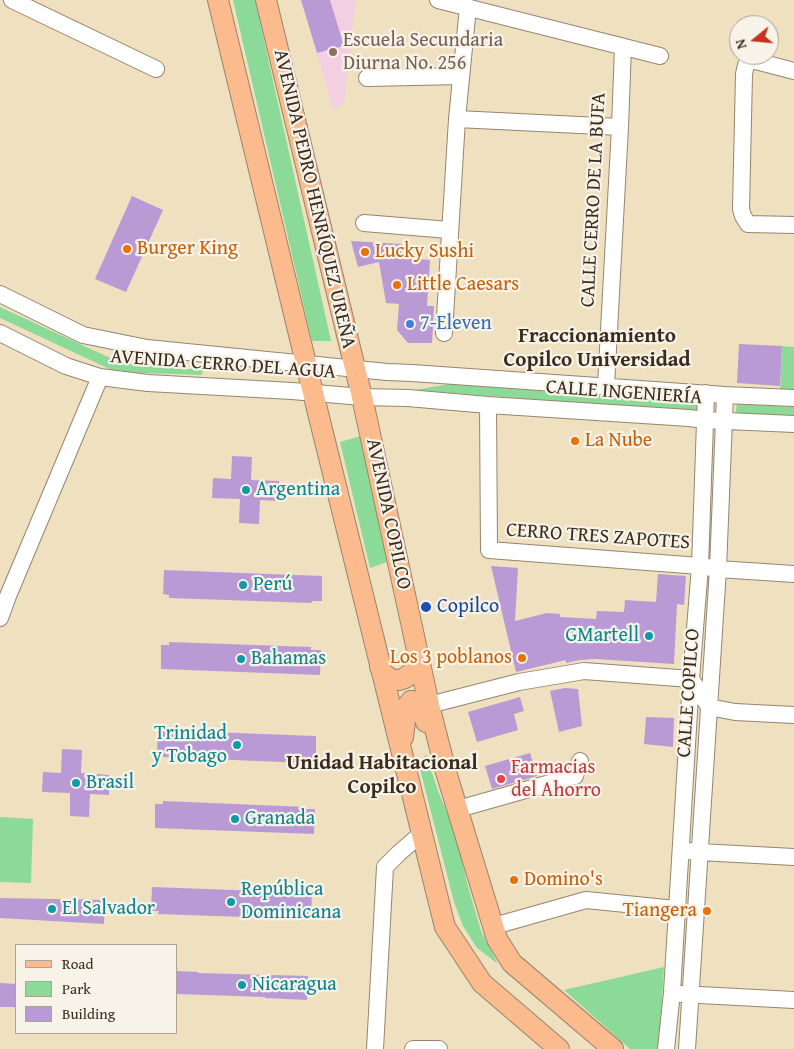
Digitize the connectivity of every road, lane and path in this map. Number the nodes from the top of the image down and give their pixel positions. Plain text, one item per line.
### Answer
1 (12, 0) edge
2 (218, 0) edge
3 (266, 0) edge
4 (438, 0) edge
5 (468, 7) junction
6 (623, 47) junction
7 (660, 56) dead end
8 (156, 69) dead end
9 (794, 71) edge
10 (460, 76) junction
11 (367, 78) dead end
12 (457, 118) junction
13 (620, 127) junction
14 (364, 223) dead end
15 (794, 225) edge
16 (449, 230) junction
17 (0, 294) edge
18 (0, 333) edge
19 (444, 333) dead end
20 (306, 364) junction
21 (354, 369) junction
22 (412, 373) junction
23 (100, 377) junction
24 (606, 386) junction
25 (313, 392) junction
26 (706, 394) junction
27 (725, 395) junction
28 (362, 397) junction
29 (408, 398) junction
30 (794, 398) edge
31 (488, 405) junction
32 (705, 420) junction
33 (724, 421) junction
34 (794, 424) edge
35 (700, 566) junction
36 (718, 569) junction
37 (794, 574) edge
38 (3, 598) edge
39 (0, 618) edge
40 (417, 653) junction
41 (380, 668) junction
42 (691, 679) junction
43 (429, 705) junction
44 (709, 707) junction
45 (794, 715) edge
46 (401, 746) junction
47 (580, 761) dead end
48 (446, 772) junction
49 (458, 810) junction
50 (421, 834) junction
51 (681, 850) junction
52 (699, 852) junction
53 (794, 857) edge
54 (676, 909) junction
55 (494, 926) junction
56 (672, 992) junction
57 (690, 995) junction
58 (794, 1000) edge
59 (439, 1048) edge
60 (375, 1049) edge
61 (413, 1049) edge
62 (559, 1049) edge
63 (613, 1049) edge
64 (666, 1049) edge
65 (687, 1049) edge

1 - 8 street
2 - 20 main road
3 - 21 main road, AVENIDA PEDRO HENRÍQUEZ UREÑA
4 - 5 street
5 - 6 street
5 - 10 street
6 - 7 street
6 - 13 street, CALLE CERRO DE LA BUFA
9 - 15 street
10 - 11 street
10 - 12 street
12 - 13 street
12 - 16 street
13 - 24 street, CALLE CERRO DE LA BUFA
14 - 16 street
16 - 19 street
17 - 20 street, AVENIDA CERRO DEL AGUA
18 - 23 street, AVENIDA CERRO DEL AGUA
20 - 21 street, AVENIDA CERRO DEL AGUA
20 - 25 main road
21 - 22 street, CALLE INGENIERÍA
21 - 28 main road, AVENIDA PEDRO HENRÍQUEZ UREÑA
22 - 24 street, CALLE INGENIERÍA
22 - 29 street
23 - 25 street, AVENIDA CERRO DEL AGUA
23 - 38 street
24 - 26 street, CALLE INGENIERÍA
25 - 28 street, AVENIDA CERRO DEL AGUA
25 - 41 main road, AVENIDA COPILCO
26 - 27 street, CALLE INGENIERÍA
26 - 32 street, CALLE COPILCO
27 - 30 street, CALLE INGENIERÍA
27 - 33 street, CALLE COPILCO
28 - 29 street, CALLE INGENIERÍA
28 - 40 main road, AVENIDA COPILCO
29 - 31 street, CALLE INGENIERÍA
31 - 32 street, CALLE INGENIERÍA
31 - 35 street, CERRO TRES ZAPOTES
32 - 33 street, CALLE INGENIERÍA
32 - 35 street, CALLE COPILCO
33 - 34 street, CALLE INGENIERÍA
33 - 36 street, CALLE COPILCO
35 - 36 street
35 - 42 street, CALLE COPILCO
36 - 37 street
36 - 44 street, CALLE COPILCO
38 - 39 street
40 - 41 main road
40 - 43 main road, AVENIDA COPILCO
41 - 46 main road, AVENIDA COPILCO
42 - 43 street
42 - 44 street
42 - 51 street, CALLE COPILCO
43 - 48 main road, AVENIDA COPILCO
44 - 45 street
44 - 52 street, CALLE COPILCO
46 - 48 main road
46 - 50 main road, AVENIDA COPILCO
47 - 49 street
48 - 49 main road, AVENIDA COPILCO
49 - 55 main road, AVENIDA COPILCO
50 - 60 street
50 - 62 main road, AVENIDA COPILCO
51 - 52 street
51 - 54 street, CALLE COPILCO
52 - 53 street
52 - 57 street, CALLE COPILCO
54 - 55 street
54 - 56 street, CALLE COPILCO
55 - 63 main road, AVENIDA COPILCO
56 - 57 street
56 - 64 street
57 - 58 street
57 - 65 street
59 - 61 street

